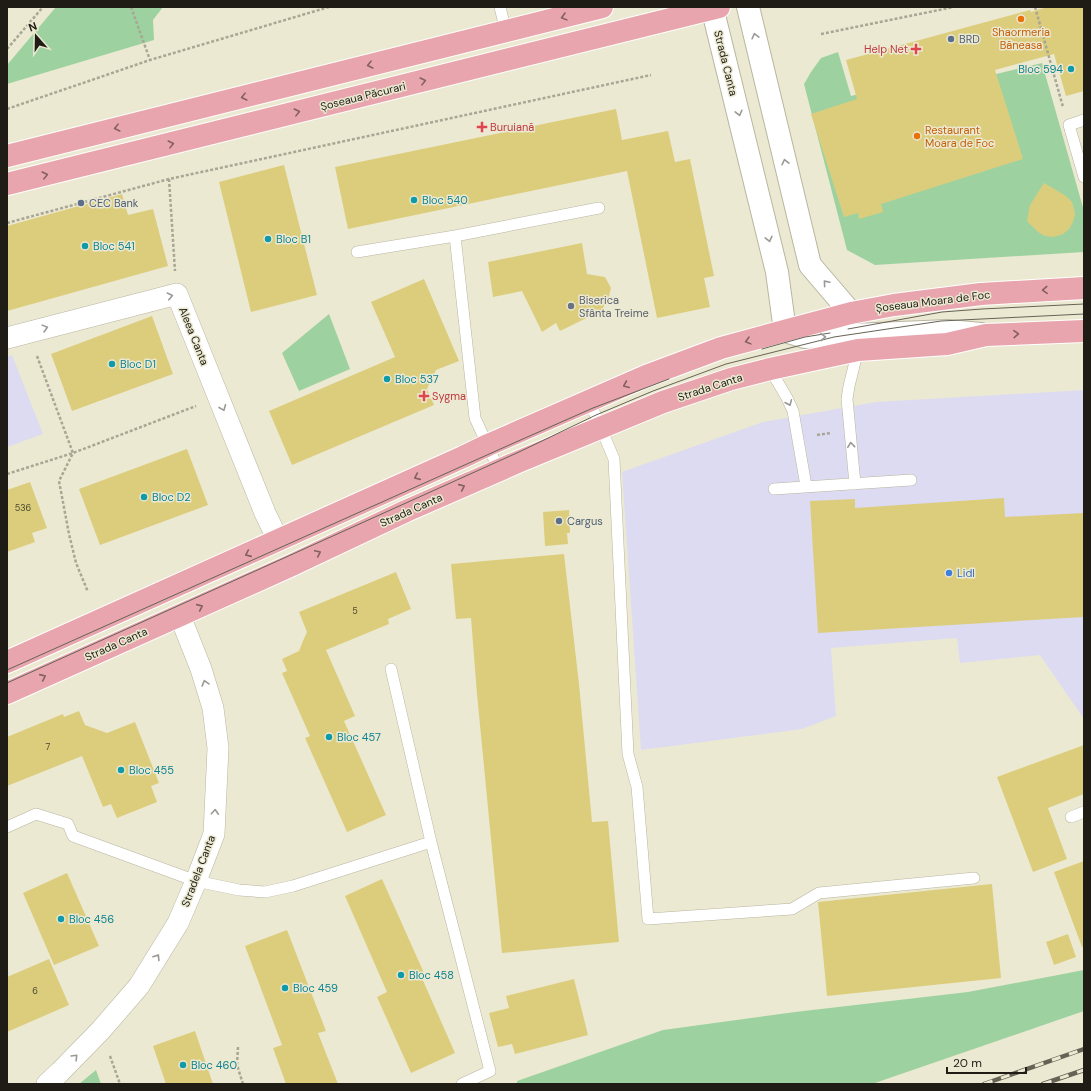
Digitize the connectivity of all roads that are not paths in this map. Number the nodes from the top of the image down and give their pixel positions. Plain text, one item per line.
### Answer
1 (500, 7) edge
2 (748, 7) edge
3 (594, 8) edge
4 (714, 8) edge
5 (506, 32) junction
6 (1084, 120) edge
7 (7, 156) edge
8 (1084, 177) edge
9 (7, 184) edge
10 (599, 208) dead end
11 (455, 236) junction
12 (357, 252) dead end
13 (1084, 288) edge
14 (851, 313) junction
15 (786, 330) junction
16 (1084, 331) edge
17 (986, 335) junction
18 (7, 338) edge
19 (858, 350) junction
20 (770, 369) junction
21 (589, 400) junction
22 (601, 427) junction
23 (488, 445) junction
24 (499, 470) junction
25 (911, 480) dead end
26 (855, 484) junction
27 (806, 486) junction
28 (774, 489) dead end
29 (278, 540) junction
30 (180, 616) junction
31 (7, 662) edge
32 (391, 669) dead end
33 (7, 693) edge
34 (1084, 812) edge
35 (1070, 816) dead end
36 (7, 827) edge
37 (431, 842) junction
38 (974, 878) dead end
39 (196, 881) junction
40 (47, 1084) edge
41 (462, 1084) edge

1 - 5 lane
14 -> 2 street
3 -> 5 main road
9 -> 4 main road, Șoseaua Păcurari
4 -> 15 street, Strada Canta
5 -> 7 main road
6 - 8 lane
10 - 11 lane
11 - 12 lane
11 - 23 lane
13 -> 14 main road, Șoseaua Moara de Foc
14 - 15 main road, Șoseaua Moara de Foc
15 -> 17 street
15 -> 21 main road
17 -> 16 main road
17 - 19 main road
18 -> 29 street, Aleea Canta
19 - 20 main road, Strada Canta
26 -> 19 lane
20 - 22 main road, Strada Canta
20 -> 27 lane
21 - 22 lane
21 - 23 main road
22 - 24 main road, Strada Canta
22 - 38 lane
23 - 24 lane
23 -> 29 main road
30 -> 24 main road, Strada Canta
25 - 26 lane
26 - 27 lane
27 - 28 lane
29 -> 31 main road
33 -> 30 main road, Strada Canta
39 -> 30 street, Stradela Canta
32 - 37 lane
34 - 35 lane
36 - 39 lane
37 - 39 lane
37 - 41 lane
40 -> 39 street, Stradela Canta

